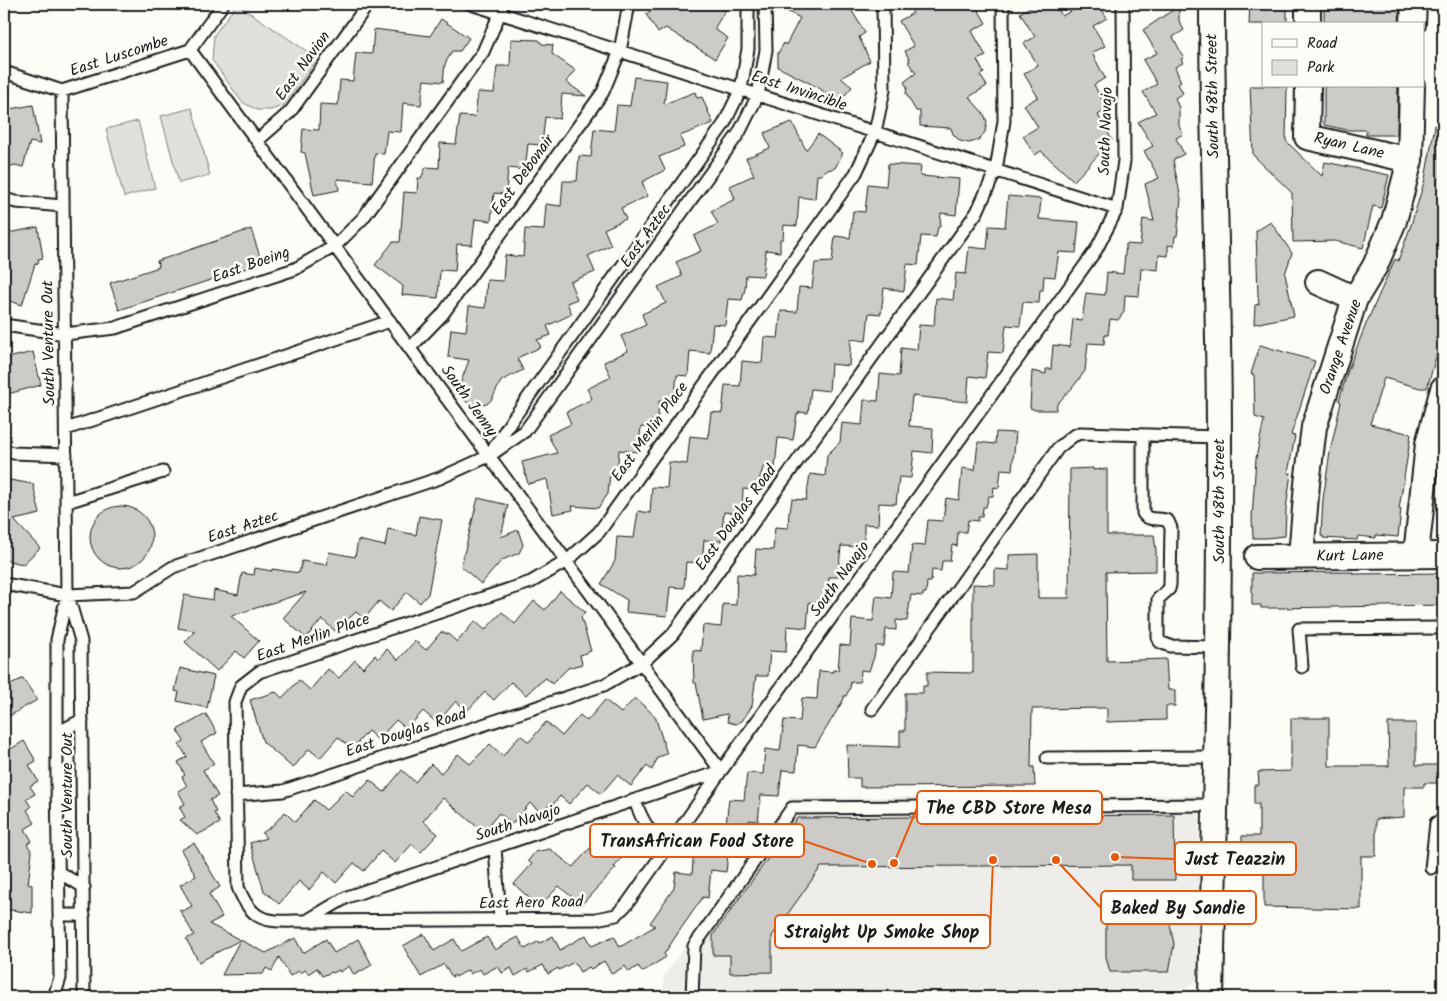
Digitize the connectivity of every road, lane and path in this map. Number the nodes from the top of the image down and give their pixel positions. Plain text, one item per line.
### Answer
1 (223, 4) edge
2 (366, 4) edge
3 (471, 4) edge
4 (629, 4) edge
5 (748, 4) edge
6 (765, 4) edge
7 (883, 4) edge
8 (1003, 4) edge
9 (1123, 4) edge
10 (1212, 4) edge
11 (1308, 4) edge
12 (1414, 4) edge
13 (501, 8) edge
14 (1308, 22) edge
15 (1413, 22) edge
16 (190, 50) junction
17 (620, 51) junction
18 (4, 72) edge
19 (1308, 88) edge
20 (1412, 88) edge
21 (741, 89) junction
22 (62, 91) junction
23 (758, 95) junction
24 (875, 132) junction
25 (257, 141) junction
26 (1410, 160) junction
27 (996, 170) junction
28 (4, 199) edge
29 (63, 206) junction
30 (1117, 209) junction
31 (335, 246) junction
32 (1318, 282) dead end
33 (1355, 299) junction
34 (390, 321) junction
35 (4, 325) edge
36 (65, 334) junction
37 (410, 348) junction
38 (1443, 389) edge
39 (66, 429) junction
40 (1143, 435) junction
41 (1220, 437) junction
42 (4, 450) edge
43 (66, 455) junction
44 (489, 456) junction
45 (162, 472) dead end
46 (67, 502) junction
47 (1416, 555) junction
48 (1443, 555) edge
49 (1301, 556) junction
50 (1257, 557) dead end
51 (567, 561) junction
52 (4, 584) edge
53 (68, 595) junction
54 (1443, 628) edge
55 (1218, 647) junction
56 (642, 663) junction
57 (1302, 667) dead end
58 (872, 709) dead end
59 (82, 720) junction
60 (57, 733) junction
61 (1047, 758) dead end
62 (1217, 758) junction
63 (721, 771) junction
64 (236, 795) junction
65 (635, 800) junction
66 (1216, 805) junction
67 (1443, 820) edge
68 (495, 848) junction
69 (667, 848) junction
70 (1431, 868) dead end
71 (58, 872) junction
72 (84, 887) junction
73 (59, 916) junction
74 (84, 916) junction
75 (500, 920) junction
76 (306, 921) junction
77 (54, 997) edge
78 (84, 997) edge
79 (692, 997) edge
80 (1211, 997) edge

1 - 16 lane, East Luscombe
2 - 25 lane, East Navion
3 - 13 lane, East Invincible
4 - 17 lane, East Debonair
5 - 21 lane, East Aztec
6 - 23 lane, East Aztec
7 - 24 lane, East Merlin Place
8 - 27 lane, East Douglas Road
9 - 30 lane, South Navajo
10 - 41 street, South 48th Street
11 - 14 street
12 - 15 street
13 - 17 lane, East Invincible
13 - 31 lane, East Boeing
16 - 22 lane, East Luscombe
16 - 25 lane, South Jenny
17 - 21 lane, East Invincible
17 - 37 lane, East Debonair
18 - 22 lane, East Luscombe
19 - 26 street, Ryan Lane
20 - 26 street, Orange Avenue
21 - 23 lane, East Invincible
21 - 44 lane, East Aztec
22 - 29 lane, South Venture Out
23 - 24 lane, East Invincible
23 - 44 lane, East Aztec
24 - 27 lane, East Invincible
24 - 51 lane, East Merlin Place
25 - 31 lane, South Jenny
26 - 33 street, Orange Avenue
27 - 30 lane, East Invincible
27 - 56 lane, East Douglas Road
28 - 29 lane
29 - 36 lane, South Venture Out
30 - 63 lane, South Navajo
31 - 34 lane, South Jenny
31 - 36 lane, East Boeing
32 - 33 street
33 - 49 street, Orange Avenue
34 - 37 lane, South Jenny
34 - 39 lane
35 - 36 lane, East Boeing
36 - 39 lane, South Venture Out
37 - 44 lane, South Jenny
38 - 47 street
39 - 43 lane, South Venture Out
40 - 41 lane
40 - 55 lane
40 - 58 lane
41 - 55 street, South 48th Street
42 - 43 lane
43 - 46 lane, South Venture Out
44 - 51 lane, South Jenny
44 - 53 lane, East Aztec
45 - 46 lane
46 - 53 lane, South Venture Out
47 - 48 street, Kurt Lane
47 - 49 street, Kurt Lane
49 - 50 street, Kurt Lane
51 - 56 lane, South Jenny
51 - 64 lane, East Merlin Place
52 - 53 lane, East Aztec
53 - 59 lane, South Venture Out
53 - 60 lane, South Venture Out
54 - 57 lane
55 - 62 street, South 48th Street
56 - 63 lane, South Jenny
56 - 64 lane, East Douglas Road
59 - 60 lane
59 - 72 lane, South Venture Out
60 - 71 lane, South Venture Out
61 - 62 lane
62 - 66 street, South 48th Street
63 - 65 lane, South Navajo
63 - 69 lane, East Aero Road
64 - 76 lane, East Aero Road
65 - 68 lane, South Navajo
65 - 69 lane
66 - 79 lane
66 - 80 street, South 48th Street
67 - 70 lane
68 - 75 lane
68 - 76 lane, South Navajo
69 - 75 lane, East Aero Road
71 - 72 lane
71 - 73 lane, South Venture Out
72 - 74 lane, South Venture Out
73 - 74 lane
73 - 77 lane, South Venture Out
74 - 78 lane, South Venture Out
75 - 76 lane, East Aero Road

